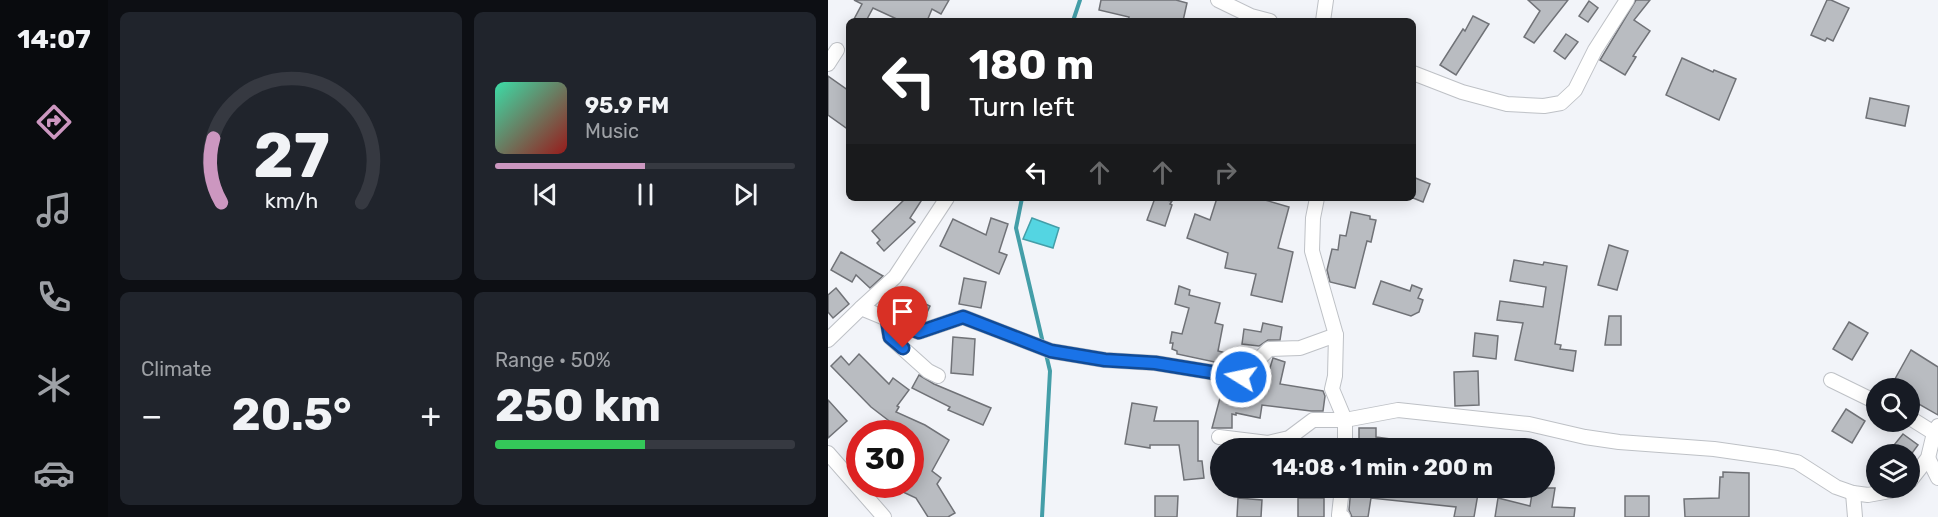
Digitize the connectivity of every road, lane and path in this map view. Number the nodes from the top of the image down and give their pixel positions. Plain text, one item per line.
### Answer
1 (1218, 0) edge
2 (1326, 0) edge
3 (1627, 0) edge
4 (1259, 18) edge
5 (1323, 18) edge
6 (837, 50) dead end
7 (828, 64) edge
8 (1416, 74) edge
9 (945, 201) edge
10 (1316, 201) edge
11 (861, 308) junction
12 (887, 319) junction
13 (1336, 335) junction
14 (828, 340) edge
15 (938, 376) dead end
16 (1831, 380) dead end
17 (1866, 397) edge
18 (1345, 420) junction
19 (1920, 423) edge
20 (1936, 430) edge
21 (1219, 437) dead end
22 (1345, 438) edge
23 (828, 453) edge
24 (1928, 458) junction
25 (1920, 468) edge
26 (1938, 478) edge
27 (1852, 493) junction
28 (1866, 495) edge
29 (1341, 498) edge
30 (884, 517) edge
31 (1343, 517) edge
32 (1855, 517) edge

1 - 4 street
2 - 5 street
3 - 8 street
6 - 7 street
9 - 11 street
10 - 13 street
11 - 12 street
11 - 14 street
12 - 13 street
12 - 15 street
13 - 18 street
16 - 17 street
18 - 21 street
18 - 22 street
18 - 27 street
19 - 20 street
20 - 24 street
23 - 30 street
24 - 25 street
24 - 26 street
27 - 28 street
27 - 32 street
29 - 31 street

